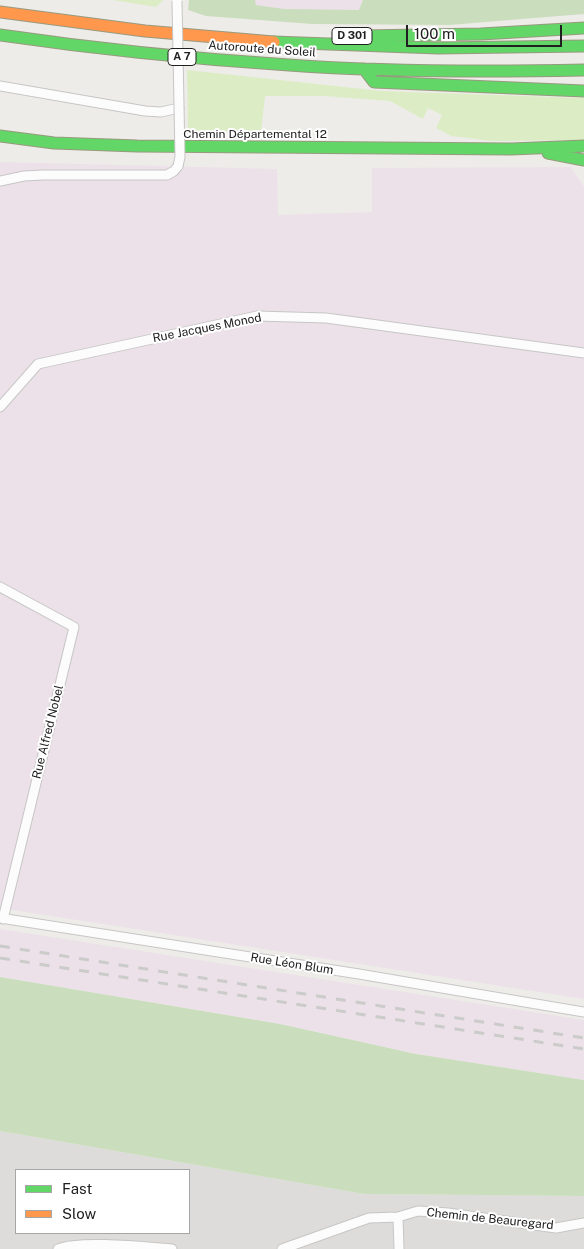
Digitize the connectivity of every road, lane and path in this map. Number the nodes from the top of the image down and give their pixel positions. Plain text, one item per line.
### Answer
1 (177, 0) edge
2 (0, 12) edge
3 (584, 28) edge
4 (0, 35) edge
5 (222, 39) junction
6 (584, 46) edge
7 (364, 69) junction
8 (584, 70) edge
9 (0, 86) edge
10 (584, 91) edge
11 (179, 108) junction
12 (0, 136) edge
13 (584, 146) edge
14 (511, 149) junction
15 (584, 160) edge
16 (0, 181) edge
17 (584, 353) edge
18 (0, 407) edge
19 (0, 587) edge
20 (1, 919) edge
21 (584, 1012) edge
22 (398, 1217) junction
23 (584, 1223) edge
24 (58, 1249) edge
25 (172, 1249) edge
26 (282, 1249) edge
27 (399, 1249) edge

1 - 11 street, bridge
2 - 5 main road, Autoroute du Soleil / A 7
3 - 5 main road, D 301
4 - 7 main road, Autoroute du Soleil / A 7
5 - 6 main road, Autoroute du Soleil / A 7
7 - 8 main road, Autoroute du Soleil / A 7
7 - 10 main road
9 - 11 street
11 - 16 street, bridge
12 - 14 main road, Chemin Départemental 12
13 - 14 main road
14 - 15 main road
17 - 18 street, Rue Jacques Monod
19 - 20 street, Rue Alfred Nobel
20 - 21 street, Rue Léon Blum
22 - 23 street, Chemin de Beauregard
22 - 26 street, Chemin de Beauregard
22 - 27 street
24 - 25 street

